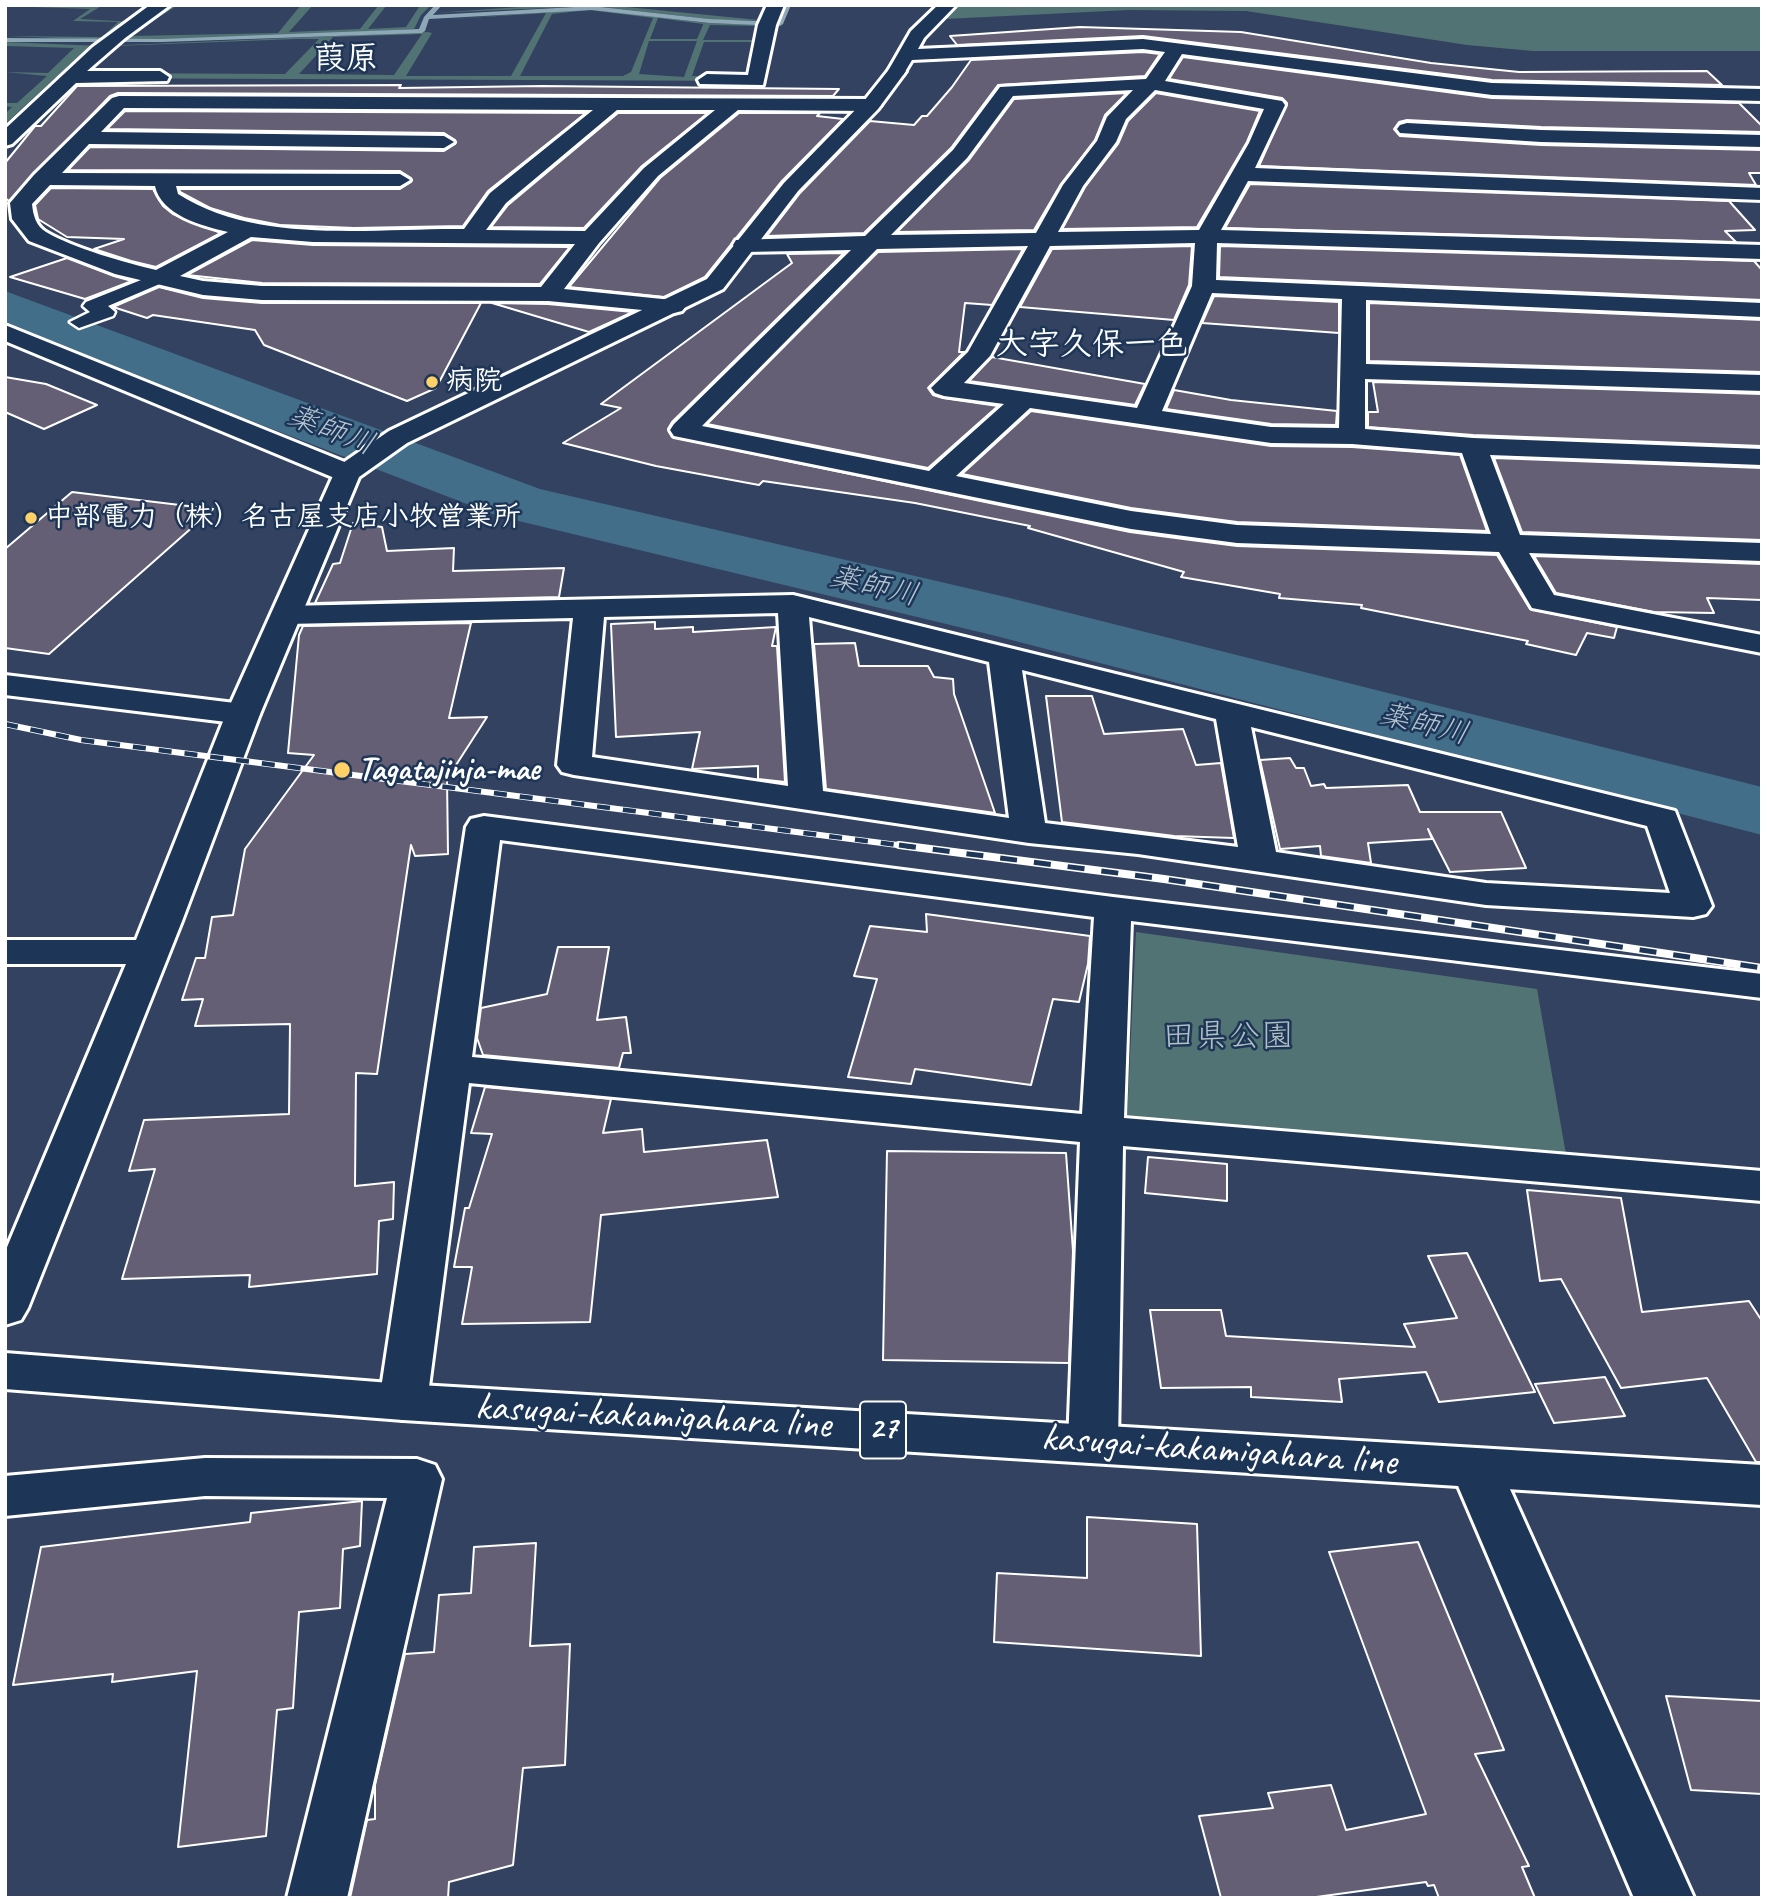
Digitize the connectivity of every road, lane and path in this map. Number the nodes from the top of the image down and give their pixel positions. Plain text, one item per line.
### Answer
1 (162, 5) edge
2 (776, 5) edge
3 (923, 5) edge
4 (946, 8) edge
5 (1177, 48) junction
6 (902, 63) junction
7 (74, 77) junction
8 (182, 78) dead end
9 (1747, 78) dead end
10 (693, 80) dead end
11 (1152, 84) junction
12 (1426, 94) junction
13 (1762, 94) edge
14 (504, 102) junction
15 (612, 104) junction
16 (733, 105) junction
17 (871, 105) junction
18 (1407, 129) junction
19 (86, 138) junction
20 (5, 140) edge
21 (1762, 141) edge
22 (444, 142) junction
23 (1239, 174) junction
24 (41, 179) junction
25 (400, 180) junction
26 (1395, 180) junction
27 (165, 181) junction
28 (1762, 194) edge
29 (248, 230) junction
30 (321, 235) junction
31 (470, 236) junction
32 (1206, 236) junction
33 (591, 238) junction
34 (1041, 240) junction
35 (744, 245) junction
36 (871, 245) junction
37 (1762, 252) edge
38 (156, 279) junction
39 (1204, 286) junction
40 (1354, 292) junction
41 (548, 294) junction
42 (674, 306) junction
43 (1762, 310) edge
44 (79, 322) dead end
45 (5, 331) edge
46 (1353, 371) junction
47 (1762, 383) edge
48 (1023, 401) junction
49 (1147, 415) junction
50 (1352, 436) junction
51 (1473, 446) junction
52 (1762, 457) edge
53 (347, 473) junction
54 (937, 479) junction
55 (1509, 544) junction
56 (1762, 552) edge
57 (793, 604) junction
58 (589, 611) junction
59 (286, 615) junction
60 (1762, 644) edge
61 (1004, 658) junction
62 (5, 685) edge
63 (243, 714) junction
64 (1232, 715) junction
65 (806, 799) junction
66 (1029, 832) junction
67 (1259, 862) junction
68 (1113, 908) junction
69 (5, 952) edge
70 (150, 952) junction
71 (1762, 986) edge
72 (449, 1068) junction
73 (1102, 1129) junction
74 (1762, 1186) edge
75 (5, 1308) edge
76 (5, 1371) edge
77 (403, 1402) junction
78 (1093, 1443) junction
79 (1475, 1467) junction
80 (1762, 1485) edge
81 (5, 1496) edge
82 (317, 1898) edge
83 (1664, 1898) edge

1 - 7 street
2 - 10 street
3 - 4 street
4 - 6 street
5 - 6 street
5 - 11 street
5 - 12 street
6 - 17 street
7 - 8 street
7 - 20 street
9 - 13 street
11 - 23 street
11 - 34 street
11 - 36 street
12 - 13 street
12 - 18 street
14 - 15 street
14 - 19 street
14 - 22 street
15 - 16 street
15 - 31 street
16 - 17 street
16 - 33 street
17 - 35 street
18 - 21 street
18 - 26 street
19 - 22 street
19 - 24 street
22 - 25 street
23 - 26 street
23 - 32 street
24 - 27 street
24 - 38 street
25 - 27 street
25 - 30 street
26 - 28 street
27 - 29 street
29 - 30 street
29 - 38 street
30 - 31 street
31 - 33 street
32 - 34 street
32 - 37 street
32 - 39 street
33 - 41 street
34 - 36 street
34 - 48 street
35 - 36 street
35 - 42 street
36 - 54 street
38 - 41 street
38 - 44 lane
39 - 40 street
39 - 49 street
40 - 43 street
40 - 46 street
41 - 42 street
42 - 53 street
45 - 53 street
46 - 47 street
46 - 50 street
48 - 49 street
48 - 54 street
49 - 50 street
50 - 51 street
51 - 52 street
51 - 55 street
53 - 59 street
54 - 55 street
55 - 56 street
55 - 60 street
57 - 58 street
57 - 61 street
57 - 65 street
58 - 59 street
58 - 65 street
59 - 63 street
61 - 64 street
61 - 66 street
62 - 63 street
63 - 70 street
64 - 67 street
64 - 67 street
65 - 66 street
66 - 67 street
68 - 71 street
68 - 72 street
68 - 73 street
69 - 70 street
70 - 75 street
72 - 73 street
72 - 77 street
73 - 74 street
73 - 78 street
76 - 77 street, kasugai-kakamigahara line / 27
77 - 78 street, kasugai-kakamigahara line / 27
78 - 79 street, kasugai-kakamigahara line / 27
79 - 80 street, kasugai-kakamigahara line / 27
79 - 83 street
81 - 82 street

